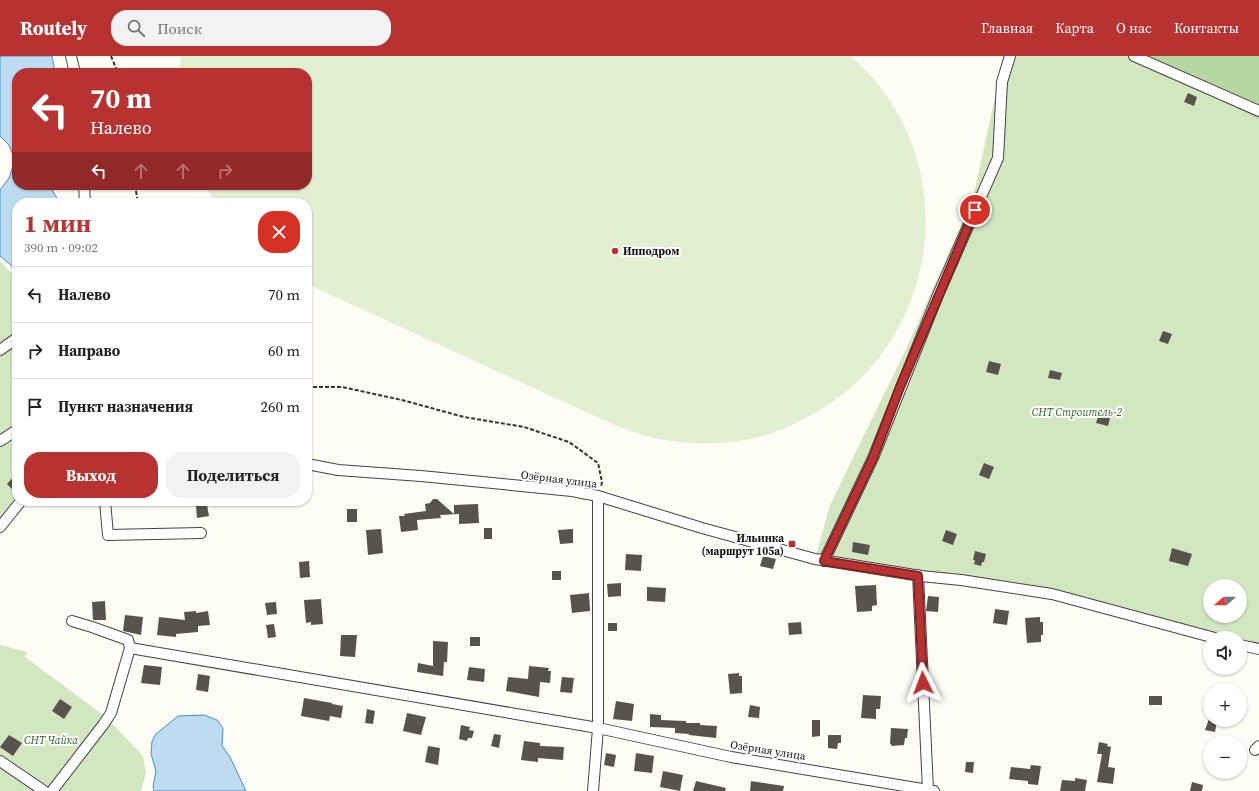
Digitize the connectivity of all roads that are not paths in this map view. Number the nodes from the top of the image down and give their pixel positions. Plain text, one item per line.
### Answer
1 (71, 56) edge
2 (1010, 56) edge
3 (1134, 56) edge
4 (74, 68) edge
5 (1259, 111) edge
6 (12, 342) edge
7 (0, 350) edge
8 (12, 433) edge
9 (0, 441) edge
10 (312, 465) edge
11 (598, 496) junction
12 (17, 506) edge
13 (105, 506) edge
14 (0, 527) edge
15 (201, 533) dead end
16 (824, 561) junction
17 (918, 576) junction
18 (72, 621) dead end
19 (1203, 635) edge
20 (1247, 646) edge
21 (130, 648) junction
22 (1259, 649) edge
23 (598, 728) junction
24 (0, 761) edge
25 (931, 790) edge
26 (44, 791) edge
27 (52, 791) edge
28 (593, 791) edge

1 - 4 street
2 - 16 street
3 - 5 street
6 - 7 street
8 - 9 street
10 - 11 street, Озёрная улица
11 - 16 street, Озёрная улица
11 - 23 street
12 - 14 street
13 - 15 street
16 - 17 street, Озёрная улица
17 - 19 street, Озёрная улица
17 - 25 street
18 - 21 street
20 - 22 street
21 - 23 street, Озёрная улица
21 - 27 street
23 - 25 street, Озёрная улица
23 - 28 street
24 - 26 street

